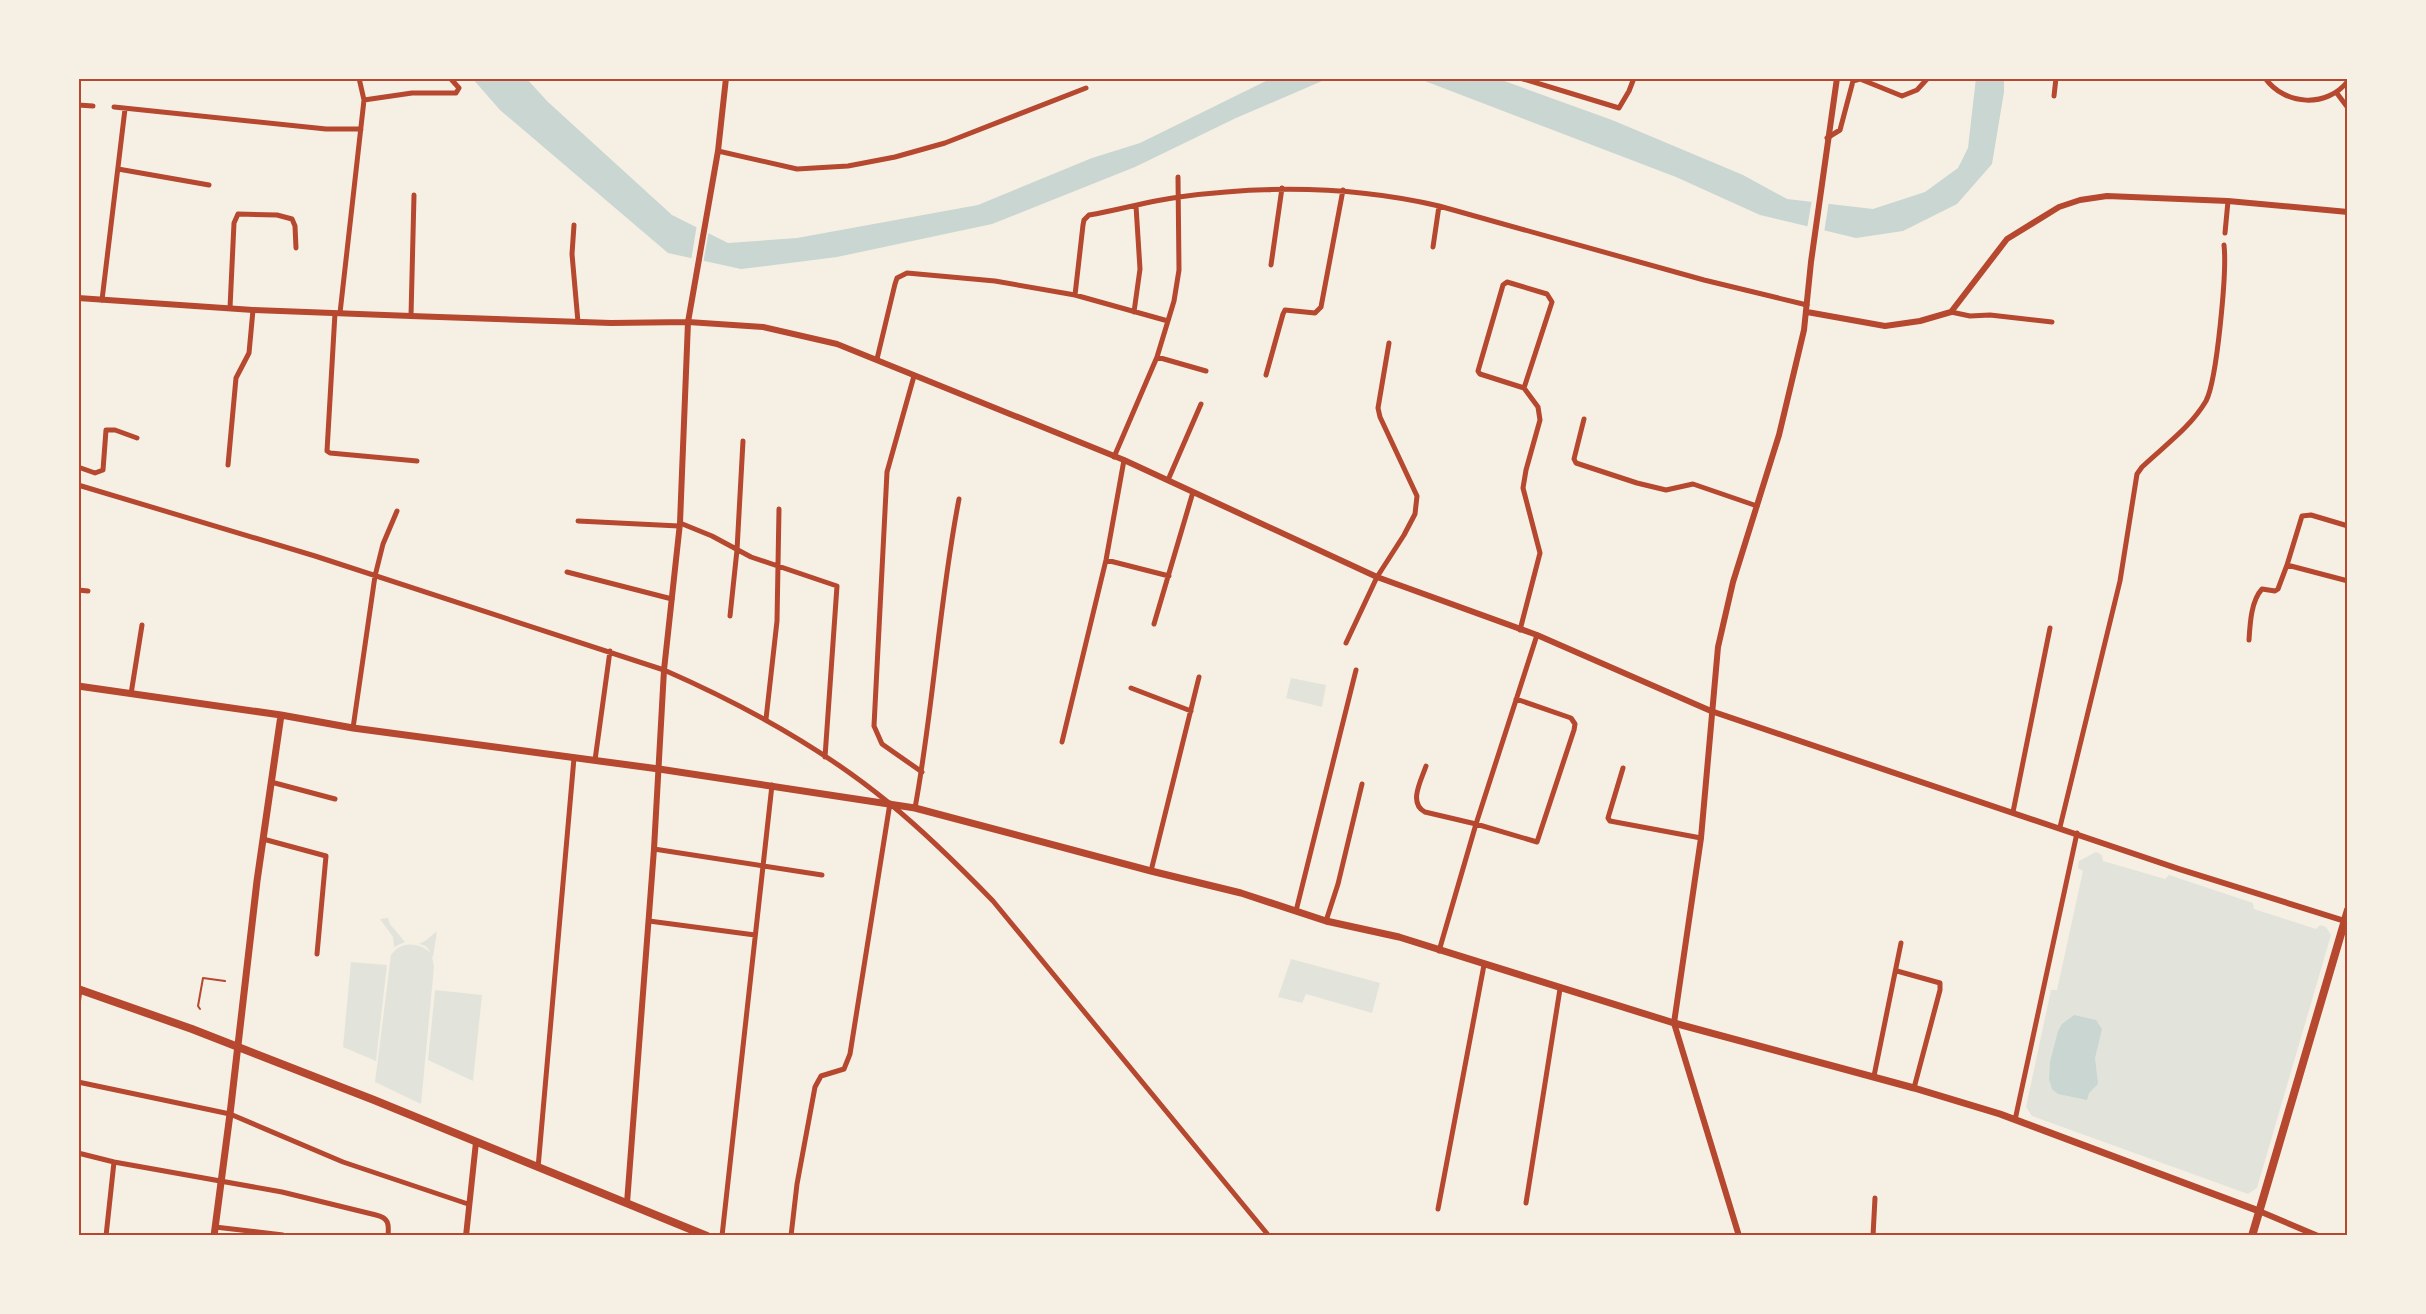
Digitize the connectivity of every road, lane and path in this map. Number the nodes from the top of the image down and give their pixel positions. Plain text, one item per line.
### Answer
1 (359, 78) edge
2 (450, 78) edge
3 (726, 78) edge
4 (1520, 78) edge
5 (1634, 78) edge
6 (1837, 78) edge
7 (1928, 78) edge
8 (2056, 78) edge
9 (2265, 78) edge
10 (2348, 81) edge
11 (1086, 88) dead end
12 (2336, 92) junction
13 (2054, 96) dead end
14 (364, 100) junction
15 (78, 105) edge
16 (93, 106) dead end
17 (114, 107) dead end
18 (2348, 108) edge
19 (125, 109) junction
20 (361, 129) junction
21 (1827, 138) junction
22 (718, 151) junction
23 (118, 169) junction
24 (1178, 177) dead end
25 (209, 185) dead end
26 (1282, 188) junction
27 (1343, 190) junction
28 (414, 195) dead end
29 (1178, 197) junction
30 (2228, 201) junction
31 (1439, 206) junction
32 (1136, 207) junction
33 (2348, 212) edge
34 (574, 225) dead end
35 (2225, 233) dead end
36 (2224, 245) dead end
37 (1433, 247) dead end
38 (296, 248) dead end
39 (1271, 265) dead end
40 (1075, 295) junction
41 (78, 298) edge
42 (102, 300) junction
43 (230, 308) junction
44 (1807, 309) junction
45 (253, 310) junction
46 (1134, 312) junction
47 (1951, 312) junction
48 (338, 313) junction
49 (411, 316) junction
50 (1168, 321) junction
51 (578, 322) junction
52 (688, 322) junction
53 (2052, 322) dead end
54 (1389, 343) dead end
55 (1157, 357) junction
56 (877, 360) junction
57 (1206, 372) dead end
58 (1266, 375) dead end
59 (914, 376) junction
60 (1524, 388) junction
61 (1201, 404) dead end
62 (1584, 419) dead end
63 (137, 438) dead end
64 (743, 441) dead end
65 (1114, 457) junction
66 (1124, 460) junction
67 (417, 461) dead end
68 (228, 465) dead end
69 (78, 467) edge
70 (1168, 480) junction
71 (78, 485) edge
72 (1193, 492) junction
73 (959, 498) dead end
74 (1757, 506) junction
75 (779, 509) dead end
76 (397, 511) dead end
77 (578, 521) dead end
78 (679, 524) junction
79 (2348, 526) edge
80 (737, 550) junction
81 (1106, 560) junction
82 (2287, 565) junction
83 (779, 567) junction
84 (567, 572) dead end
85 (375, 576) junction
86 (1169, 576) junction
87 (1377, 577) junction
88 (2348, 581) edge
89 (78, 590) edge
90 (88, 591) dead end
91 (672, 599) junction
92 (730, 616) dead end
93 (1154, 624) dead end
94 (142, 625) dead end
95 (2050, 628) dead end
96 (1521, 630) junction
97 (1537, 635) junction
98 (2249, 640) dead end
99 (1346, 643) dead end
100 (610, 651) junction
101 (664, 670) junction
102 (1356, 670) dead end
103 (1199, 677) dead end
104 (78, 686) edge
105 (1131, 688) dead end
106 (131, 694) junction
107 (1516, 699) junction
108 (1191, 711) junction
109 (1711, 711) junction
110 (281, 715) junction
111 (766, 719) junction
112 (353, 728) junction
113 (1062, 742) dead end
114 (825, 757) junction
115 (574, 758) junction
116 (595, 760) junction
117 (1426, 766) dead end
118 (1623, 768) dead end
119 (659, 769) junction
120 (921, 772) junction
121 (271, 782) junction
122 (1362, 784) dead end
123 (772, 786) junction
124 (335, 799) dead end
125 (890, 803) junction
126 (915, 808) junction
127 (2013, 812) junction
128 (1476, 824) junction
129 (2060, 827) junction
130 (2077, 833) junction
131 (1701, 838) junction
132 (262, 839) junction
133 (654, 849) junction
134 (762, 865) junction
135 (1151, 871) junction
136 (822, 875) dead end
137 (2348, 910) edge
138 (1296, 911) junction
139 (649, 921) junction
140 (1326, 921) junction
141 (2346, 921) edge
142 (755, 935) junction
143 (1901, 943) dead end
144 (1439, 951) junction
145 (317, 954) dead end
146 (1484, 965) junction
147 (1896, 971) junction
148 (225, 981) dead end
149 (79, 989) edge
150 (1560, 989) junction
151 (78, 1005) edge
152 (200, 1009) dead end
153 (1674, 1023) junction
154 (237, 1048) junction
155 (1874, 1077) junction
156 (78, 1082) edge
157 (1914, 1088) junction
158 (230, 1114) junction
159 (2015, 1120) junction
160 (476, 1142) junction
161 (78, 1153) edge
162 (114, 1162) junction
163 (538, 1168) junction
164 (221, 1180) junction
165 (1875, 1198) dead end
166 (627, 1203) junction
167 (1526, 1203) dead end
168 (468, 1204) junction
169 (1438, 1209) dead end
170 (2259, 1211) junction
171 (215, 1227) junction
172 (283, 1235) edge
173 (702, 1235) edge
174 (106, 1236) edge
175 (214, 1236) edge
176 (388, 1236) edge
177 (466, 1236) edge
178 (722, 1236) edge
179 (791, 1236) edge
180 (1269, 1236) edge
181 (1739, 1236) edge
182 (1873, 1236) edge
183 (2252, 1236) edge
184 (2318, 1236) edge

1 - 14 street
2 - 14 street
3 - 22 street
4 - 5 street
6 - 21 street
7 - 21 street
8 - 13 street
9 - 12 street
10 - 12 street
11 - 22 street
12 - 18 street
14 - 20 street
15 - 16 street
17 - 19 street
19 - 20 street
19 - 23 street
20 - 48 street
21 - 44 street
22 - 52 street
23 - 25 street
23 - 42 street
24 - 29 street
26 - 27 street
26 - 29 street
26 - 39 street
27 - 31 street
27 - 58 street
28 - 49 street
29 - 32 street
29 - 50 street
30 - 33 street
30 - 35 street
30 - 47 street
31 - 37 street
31 - 44 street
32 - 40 street
32 - 46 street
34 - 51 street
36 - 129 street
38 - 43 street
40 - 46 street
40 - 56 street
41 - 42 street
42 - 43 street
43 - 45 street
44 - 47 street
44 - 74 street
45 - 48 street
45 - 68 street
46 - 50 street
47 - 53 street
48 - 49 street
48 - 67 street
49 - 51 street
50 - 55 street
51 - 52 street
52 - 56 street
52 - 78 street
54 - 87 street
55 - 57 street
55 - 65 street
56 - 59 street
59 - 65 street
59 - 120 street
60 - 60 street
60 - 96 street
61 - 70 street
62 - 74 street
63 - 69 street
64 - 80 street
65 - 66 street
66 - 70 street
66 - 81 street
70 - 72 street
71 - 85 street
72 - 86 street
72 - 87 street
73 - 120 street
74 - 109 street
75 - 83 street
76 - 85 street
77 - 78 street
78 - 80 street
78 - 91 street
79 - 82 street
80 - 83 street
80 - 92 street
81 - 86 street
81 - 113 street
82 - 88 street
82 - 98 street
83 - 111 street
83 - 114 street
84 - 91 street
85 - 100 street
85 - 112 street
86 - 93 street
87 - 96 street
87 - 99 street
89 - 90 street
91 - 101 street
94 - 106 street
95 - 127 street
96 - 97 street
97 - 107 street
97 - 109 street
100 - 101 street
100 - 116 street
101 - 111 street
101 - 119 street
102 - 138 street
103 - 108 street
104 - 106 main road
105 - 108 street
106 - 110 main road
107 - 128 street
107 - 128 street
108 - 135 street
109 - 127 street
109 - 131 street
110 - 112 main road
110 - 121 main road
111 - 114 street
112 - 115 main road
114 - 125 street
115 - 116 main road
115 - 163 street
116 - 119 main road
117 - 128 street
118 - 131 street
119 - 123 main road
119 - 133 street
120 - 126 street
121 - 124 street
121 - 132 main road
122 - 140 street
123 - 125 main road
123 - 134 street
125 - 126 main road
125 - 179 street
125 - 180 street
126 - 135 main road
127 - 129 street
128 - 144 street
129 - 130 street
130 - 141 street
130 - 159 street
131 - 153 street
132 - 145 street
132 - 154 main road
133 - 134 street
133 - 139 street
134 - 136 street
134 - 142 street
135 - 138 main road
137 - 141 main road
138 - 140 main road
139 - 142 street
139 - 166 street
140 - 144 main road
141 - 170 main road
142 - 178 street
143 - 147 street
144 - 146 main road
146 - 150 main road
146 - 169 street
147 - 155 street
147 - 157 street
148 - 152 lane
149 - 151 street
149 - 154 main road
150 - 153 main road
150 - 167 street
153 - 155 main road
153 - 181 street
154 - 158 main road
154 - 160 main road
155 - 157 main road
156 - 158 street
157 - 159 main road
158 - 164 main road
158 - 168 street
159 - 170 main road
160 - 163 main road
160 - 168 street
161 - 162 street
162 - 164 street
162 - 174 street
163 - 166 main road
164 - 171 main road
164 - 176 street
165 - 182 street
166 - 173 main road
168 - 177 street
170 - 183 main road
170 - 184 street
171 - 172 street
171 - 175 main road

